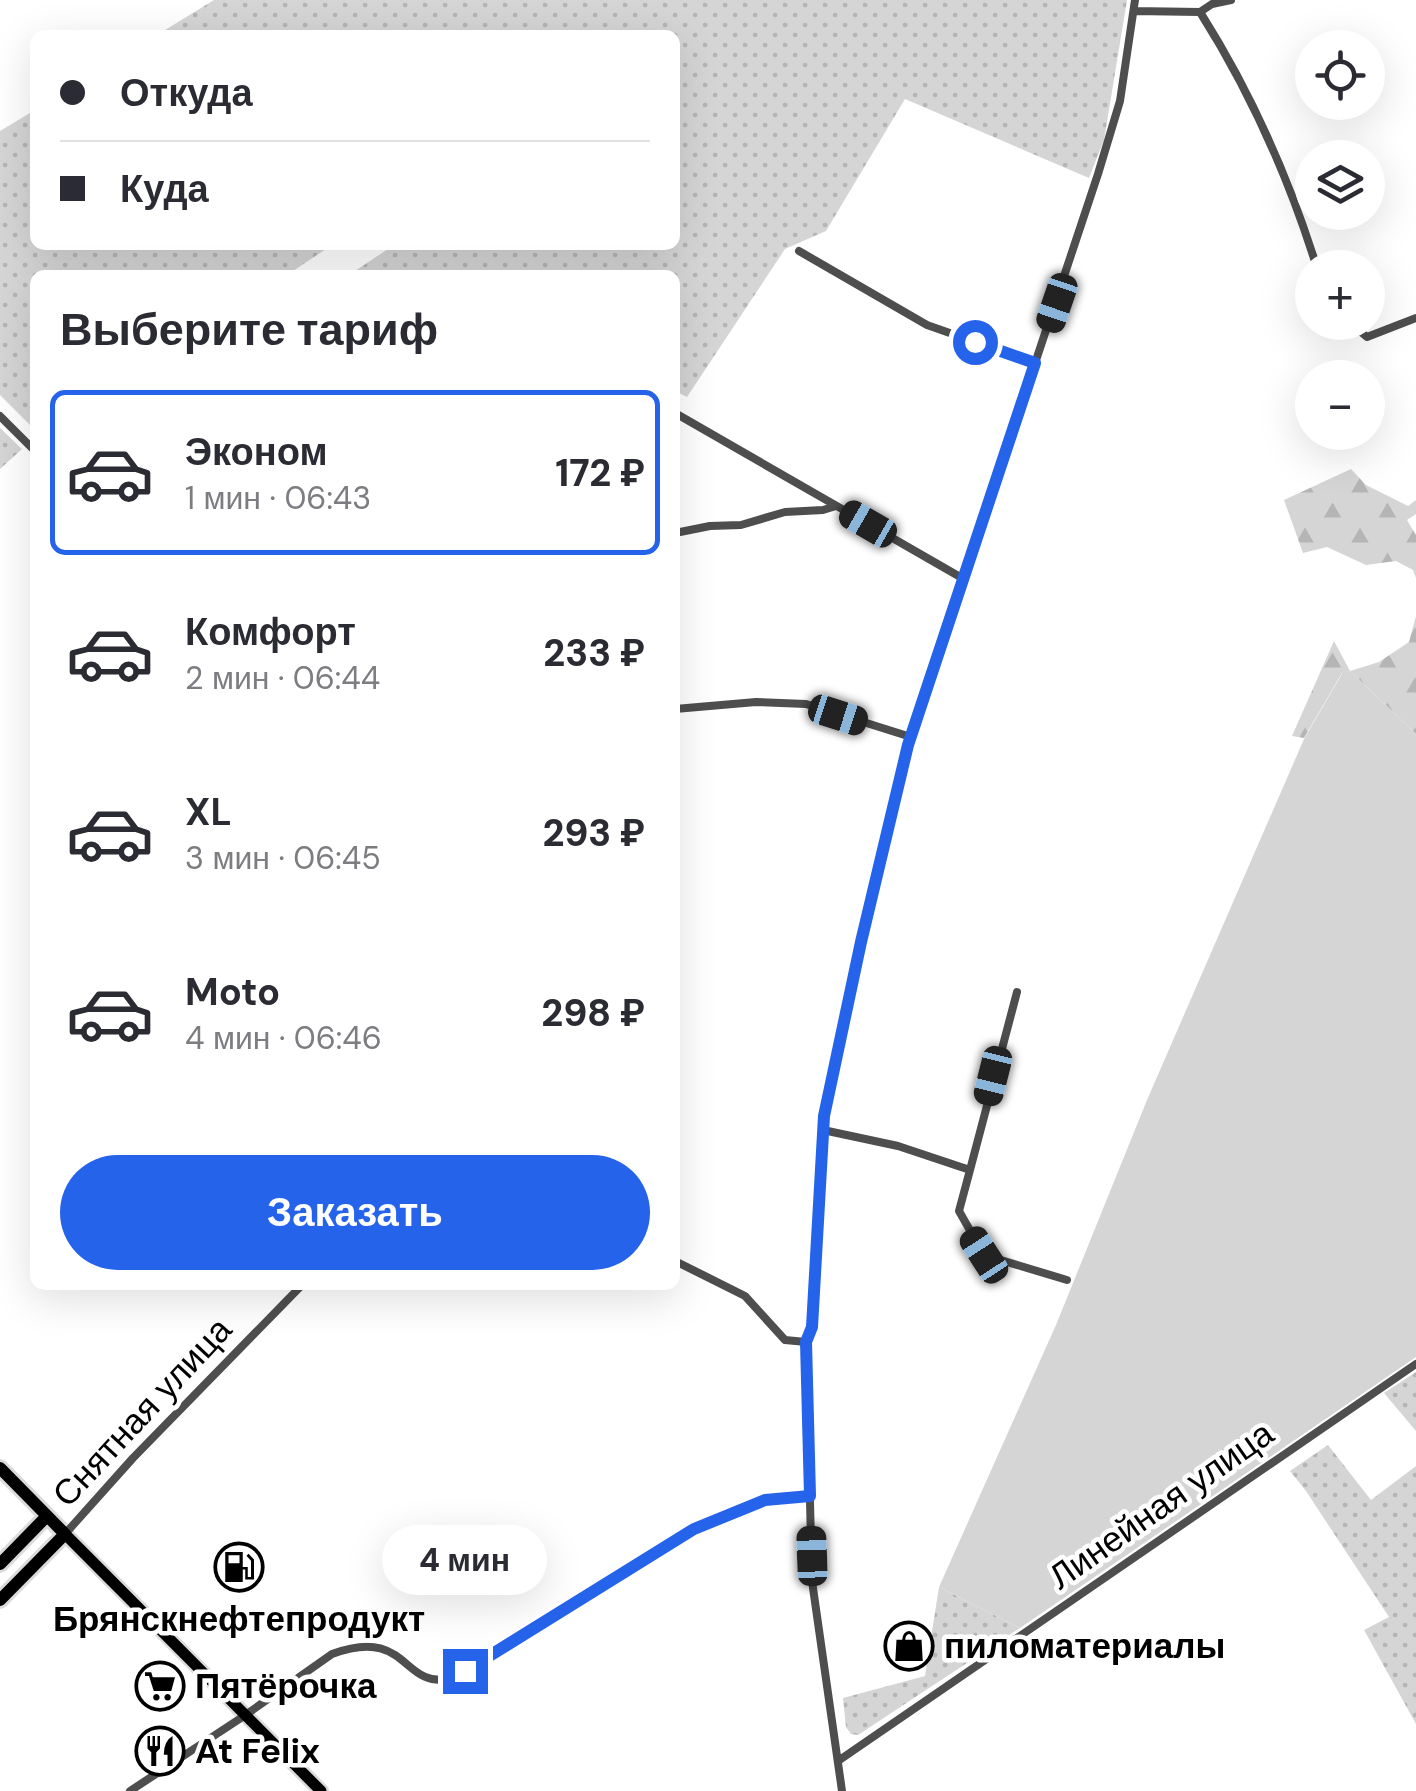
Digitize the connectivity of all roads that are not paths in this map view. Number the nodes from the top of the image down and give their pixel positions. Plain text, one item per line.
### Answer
1 (1135, 0) edge
2 (1230, 0) edge
3 (1212, 2) edge
4 (1134, 12) junction
5 (1200, 12) junction
6 (1311, 250) edge
7 (799, 251) dead end
8 (1416, 318) edge
9 (1385, 330) edge
10 (1035, 363) junction
11 (0, 416) edge
12 (680, 416) edge
13 (30, 446) edge
14 (836, 506) junction
15 (680, 532) edge
16 (962, 578) junction
17 (680, 709) edge
18 (911, 738) junction
19 (1016, 992) dead end
20 (823, 1130) junction
21 (970, 1170) junction
22 (680, 1264) edge
23 (1067, 1280) dead end
24 (297, 1290) edge
25 (806, 1342) junction
26 (1416, 1364) edge
27 (0, 1468) edge
28 (810, 1496) junction
29 (47, 1516) junction
30 (65, 1534) junction
31 (0, 1564) edge
32 (0, 1600) edge
33 (244, 1716) junction
34 (838, 1761) junction
35 (130, 1791) edge
36 (321, 1791) edge
37 (842, 1791) edge

1 - 4 street
2 - 3 street
3 - 5 street
4 - 5 street
4 - 10 street
5 - 6 street
7 - 10 street
8 - 9 street
10 - 16 street
11 - 13 street
12 - 14 street
14 - 15 street
14 - 16 street
16 - 18 street
17 - 18 street
18 - 20 street
19 - 21 street
20 - 21 street
20 - 25 street
21 - 23 street
22 - 25 street
24 - 30 street, Снятная улица
25 - 28 street
26 - 34 street, Линейная улица
27 - 29 highway
28 - 33 street
28 - 34 street
29 - 30 highway
29 - 31 highway
30 - 32 highway
30 - 33 main road
33 - 35 street
33 - 36 main road
34 - 37 street

